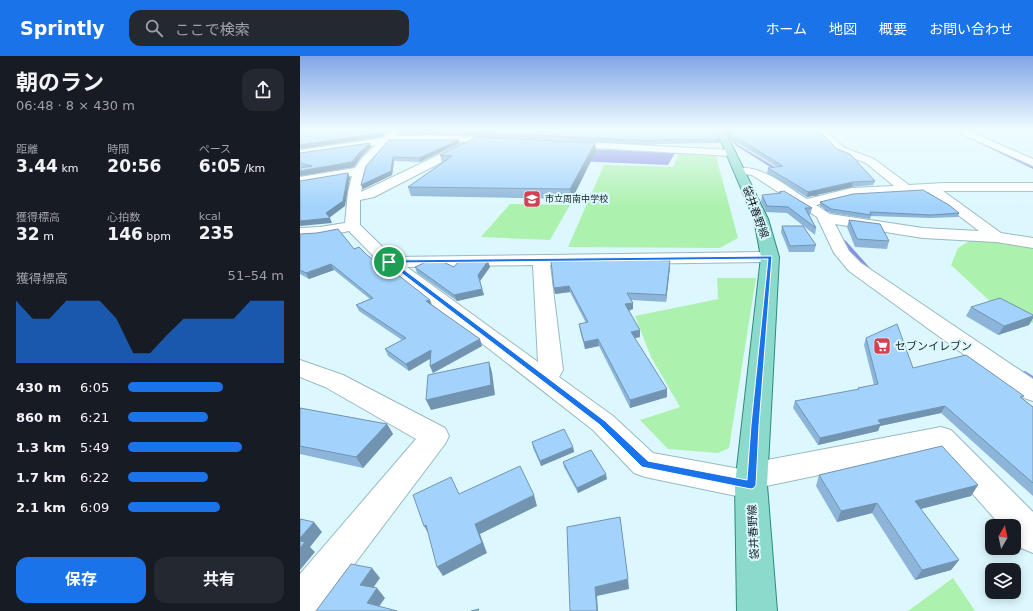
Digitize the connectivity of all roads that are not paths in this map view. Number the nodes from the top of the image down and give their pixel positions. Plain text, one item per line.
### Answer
1 (370, 155) edge
2 (447, 155) edge
3 (693, 155) edge
4 (732, 155) edge
5 (854, 155) edge
6 (1015, 155) edge
7 (735, 162) junction
8 (1033, 163) edge
9 (360, 171) junction
10 (300, 181) edge
11 (1033, 187) edge
12 (931, 188) junction
13 (906, 189) junction
14 (354, 198) junction
15 (806, 203) junction
16 (824, 218) junction
17 (352, 226) junction
18 (300, 233) edge
19 (996, 237) junction
20 (1033, 243) edge
21 (770, 258) junction
22 (541, 260) junction
23 (389, 262) junction
24 (300, 368) edge
25 (542, 378) junction
26 (1033, 392) edge
27 (751, 480) junction
28 (1033, 536) edge
29 (300, 604) edge
30 (757, 611) edge

1 - 9 street
2 - 14 street
3 - 7 street
4 - 7 main road, 袋井春野線
5 - 13 street
6 - 8 street
7 - 15 street
7 - 21 main road, 袋井春野線
9 - 10 street
9 - 14 street
11 - 12 street
12 - 13 street
12 - 19 street
13 - 15 street
14 - 17 street
15 - 16 street
16 - 19 street
16 - 26 street
17 - 18 street
17 - 23 street
19 - 20 street
21 - 22 street
21 - 27 main road, 袋井春野線
22 - 23 street
22 - 25 street
23 - 25 street
24 - 29 street
25 - 27 street
27 - 28 street
27 - 30 main road, 袋井春野線

